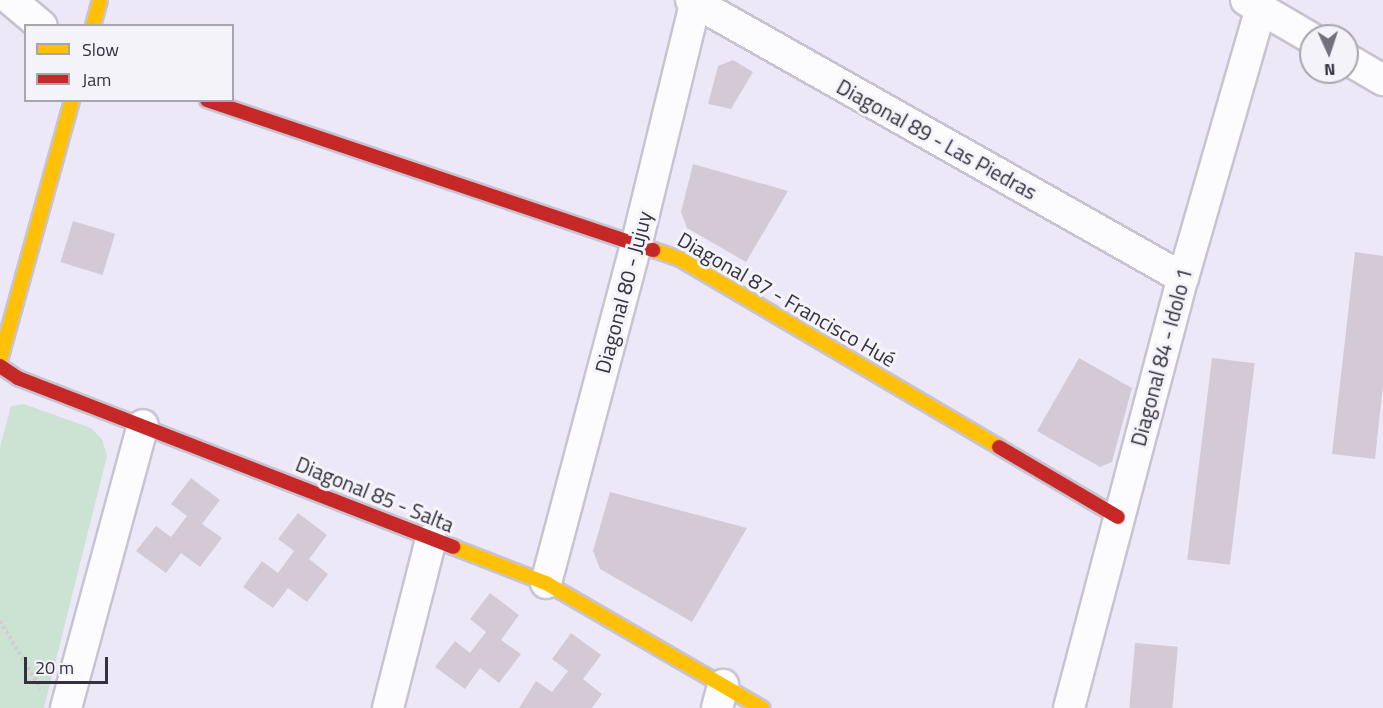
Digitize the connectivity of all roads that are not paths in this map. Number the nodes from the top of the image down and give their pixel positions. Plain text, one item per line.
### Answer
1 (11, 0) edge
2 (100, 0) edge
3 (694, 1) edge
4 (1254, 4) edge
5 (40, 24) edge
6 (94, 24) edge
7 (1299, 31) edge
8 (1359, 66) edge
9 (1383, 80) edge
10 (71, 102) edge
11 (213, 102) edge
12 (638, 242) junction
13 (1183, 278) junction
14 (0, 360) edge
15 (0, 366) edge
16 (143, 425) junction
17 (1118, 517) junction
18 (430, 539) junction
19 (546, 583) junction
20 (720, 697) edge
21 (56, 703) edge
22 (388, 708) edge
23 (762, 708) edge
24 (1069, 708) edge

1 - 5 street
2 - 6 street
3 - 12 street, Diagonal 80 - Jujuy
3 - 13 street, Diagonal 89 - Las Piedras
4 - 7 street
4 - 13 street, Diagonal 84 - Idolo 1
8 - 9 street
10 - 14 street
11 - 12 street, Diagonal 87 - Francisco Hué
12 - 17 street, Diagonal 87 - Francisco Hué
12 - 19 street, Diagonal 80 - Jujuy
13 - 17 street, Diagonal 84 - Idolo 1
15 - 16 street, Diagonal 85 - Salta
16 - 18 street, Diagonal 85 - Salta
16 - 21 street
17 - 24 street, Diagonal 84 - Idolo 1
18 - 19 street, Diagonal 85 - Salta
18 - 22 street
19 - 20 street, Diagonal 85 - Salta
20 - 23 street, Diagonal 85 - Salta

